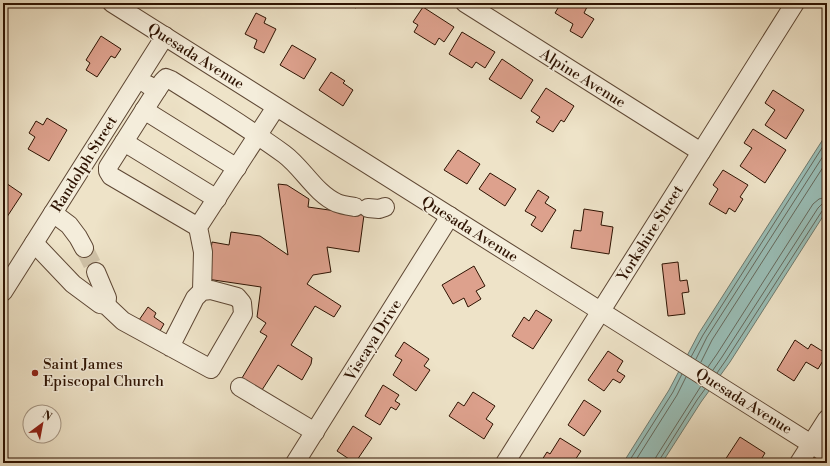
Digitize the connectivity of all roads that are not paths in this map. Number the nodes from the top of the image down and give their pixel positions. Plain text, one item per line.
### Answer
1 (112, 3) edge
2 (465, 3) edge
3 (795, 3) edge
4 (165, 36) junction
5 (138, 79) junction
6 (157, 90) junction
7 (276, 107) junction
8 (144, 110) junction
9 (114, 116) junction
10 (129, 134) junction
11 (258, 135) junction
12 (701, 152) junction
13 (237, 168) junction
14 (217, 199) junction
15 (369, 207) dead end
16 (53, 213) junction
17 (450, 216) junction
18 (198, 227) junction
19 (34, 243) junction
20 (84, 248) tunnel mouth
21 (96, 272) tunnel mouth
22 (202, 291) junction
23 (3, 292) edge
24 (106, 305) junction
25 (601, 311) junction
26 (170, 347) junction
27 (240, 387) dead end
28 (827, 419) edge
29 (315, 432) junction
30 (811, 444) junction
31 (827, 454) edge
32 (295, 463) edge
33 (505, 463) edge
34 (799, 463) edge

1 - 4 street, Quesada Avenue
2 - 12 street, Alpine Avenue
3 - 12 street, Yorkshire Street
4 - 5 street, Randolph Street
4 - 7 street, Quesada Avenue
5 - 6 street
5 - 9 street, Randolph Street
6 - 8 street
6 - 11 street
7 - 11 street
7 - 17 street, Quesada Avenue
8 - 10 street
8 - 13 street
9 - 10 street
9 - 16 street, Randolph Street
10 - 14 street
10 - 18 street
11 - 13 street
11 - 15 street
12 - 25 street, Yorkshire Street
13 - 14 street
14 - 18 street
16 - 19 street, Randolph Street
16 - 20 street
17 - 25 street, Quesada Avenue
17 - 29 street, Viscaya Drive
18 - 22 street
19 - 23 street, Randolph Street
19 - 24 street
21 - 24 street
22 - 26 street
22 - 26 street
24 - 26 street
25 - 30 street, Quesada Avenue
25 - 33 street, Yorkshire Street
27 - 29 street
28 - 30 street
29 - 32 street, Viscaya Drive
30 - 31 street, Quesada Avenue
30 - 34 street

